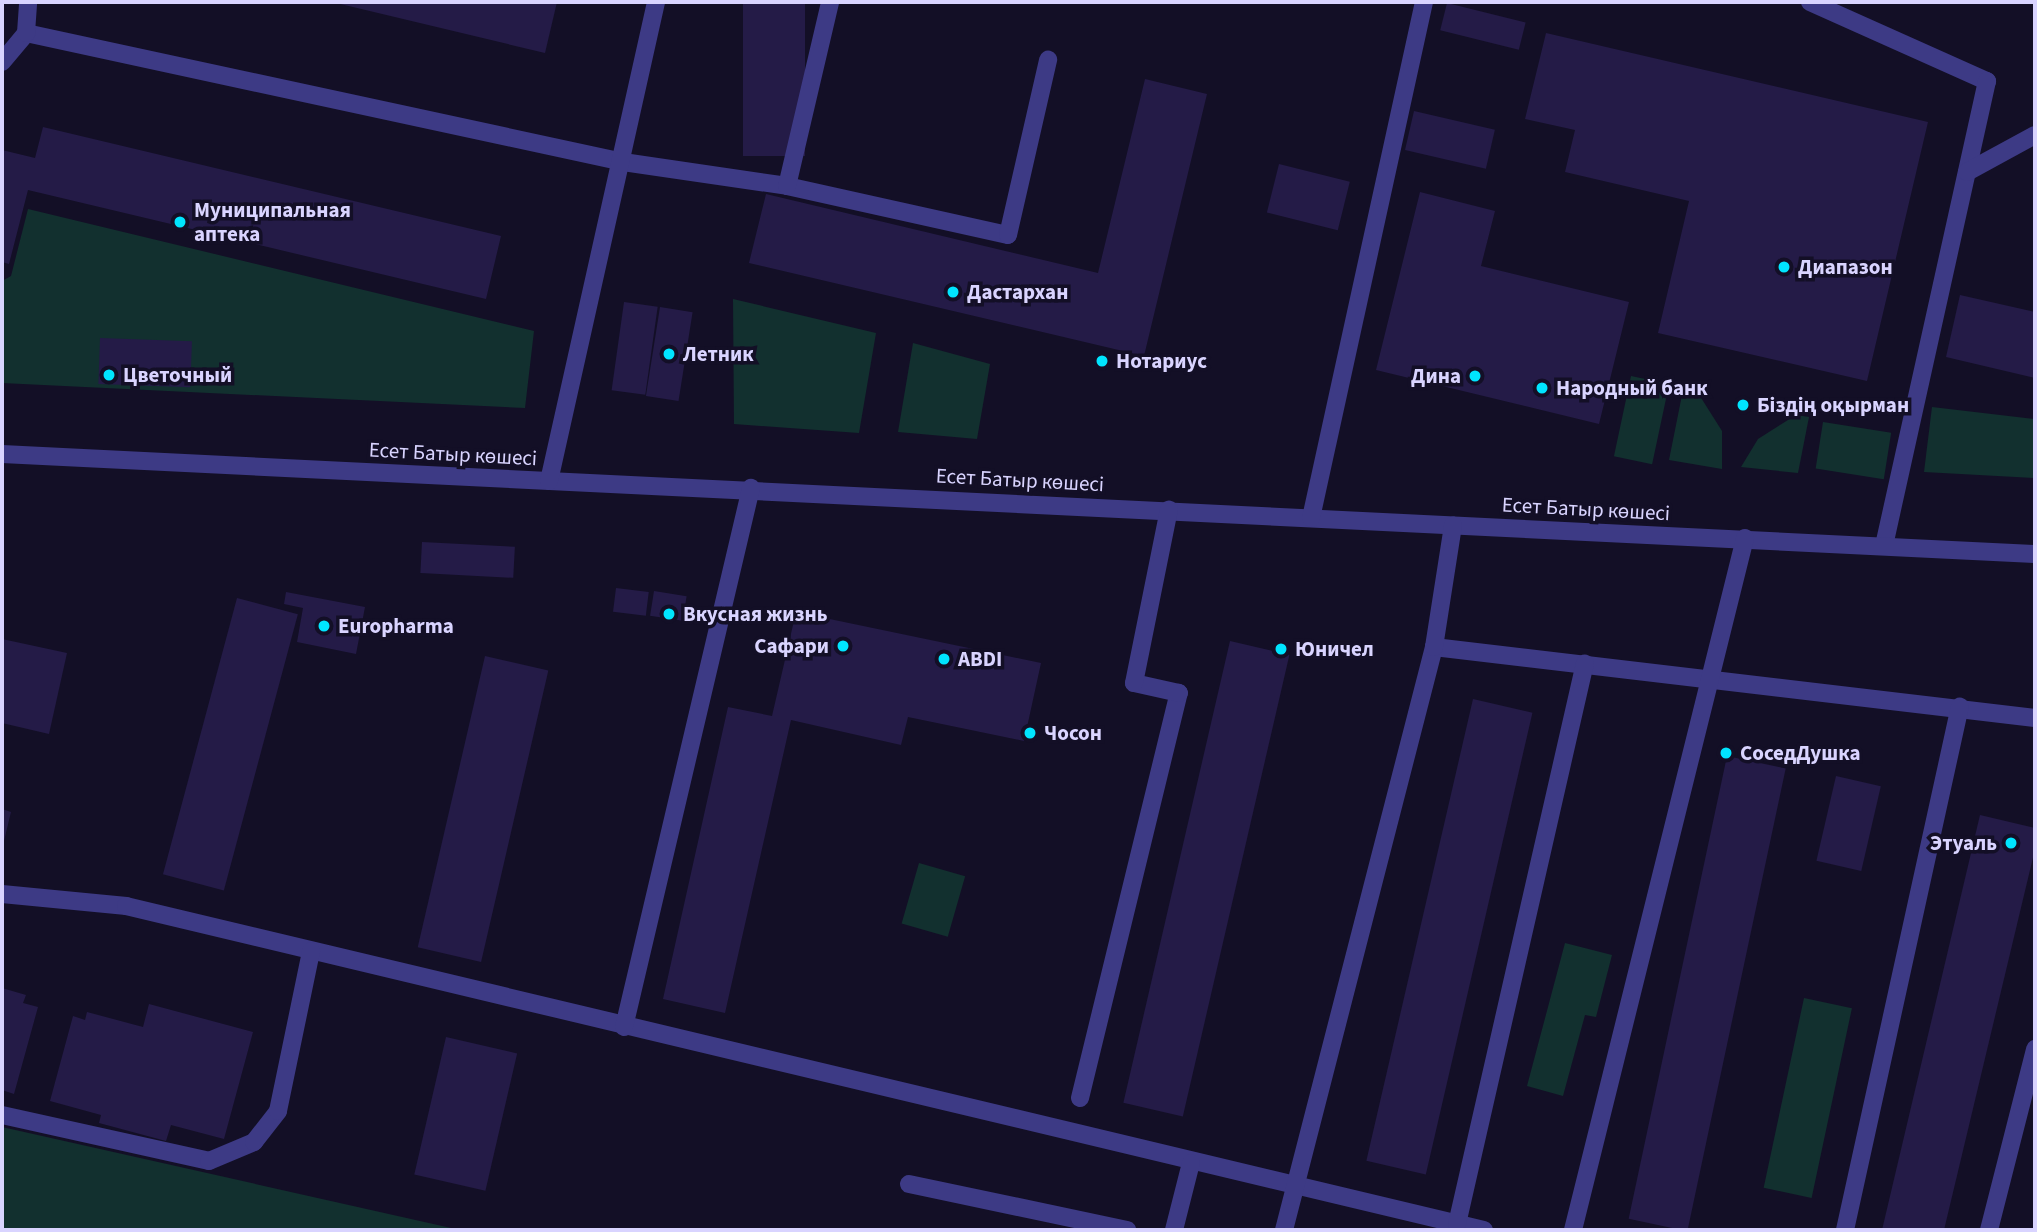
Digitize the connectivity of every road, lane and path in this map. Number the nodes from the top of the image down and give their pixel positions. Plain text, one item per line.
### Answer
1 (28, 2) edge
2 (656, 2) edge
3 (830, 2) edge
4 (1424, 2) edge
5 (1810, 2) edge
6 (26, 33) junction
7 (1048, 60) dead end
8 (2, 62) edge
9 (2035, 135) edge
10 (623, 162) junction
11 (1967, 172) junction
12 (787, 186) junction
13 (2, 454) edge
14 (549, 481) junction
15 (751, 488) junction
16 (1170, 510) junction
17 (1311, 518) junction
18 (1452, 525) junction
19 (1745, 538) junction
20 (1884, 545) junction
21 (2035, 554) edge
22 (1434, 647) junction
23 (1585, 663) junction
24 (1710, 677) junction
25 (1959, 706) junction
26 (2035, 718) edge
27 (2, 894) edge
28 (312, 951) junction
29 (624, 1027) junction
30 (2035, 1049) edge
31 (1080, 1098) dead end
32 (2, 1115) edge
33 (1191, 1163) junction
34 (909, 1184) dead end
35 (1295, 1188) junction
36 (1457, 1224) junction
37 (1128, 1230) edge
38 (1174, 1230) edge
39 (1284, 1230) edge
40 (1484, 1230) edge
41 (1573, 1230) edge
42 (1845, 1230) edge
43 (1989, 1230) edge

1 - 6 street
2 - 10 street
3 - 12 street
4 - 17 street
5 - 11 street
6 - 8 street
6 - 10 street
7 - 12 street
9 - 11 street
10 - 12 street
10 - 14 street
11 - 20 street
13 - 14 street, Есет Батыр көшесі
14 - 15 street, Есет Батыр көшесі
15 - 16 street, Есет Батыр көшесі
15 - 29 street
16 - 17 street, Есет Батыр көшесі
16 - 31 street
17 - 18 street, Есет Батыр көшесі
18 - 19 street, Есет Батыр көшесі
18 - 22 street
19 - 20 street, Есет Батыр көшесі
19 - 24 street
20 - 21 street, Есет Батыр көшесі
22 - 23 street
22 - 35 street
23 - 24 street
23 - 36 street
24 - 25 street
24 - 41 street
25 - 26 street
25 - 42 street
27 - 28 street
28 - 29 street
28 - 32 street
29 - 33 street
30 - 43 street
33 - 35 street
33 - 38 street
34 - 37 street
35 - 36 street
35 - 39 street
36 - 40 street

